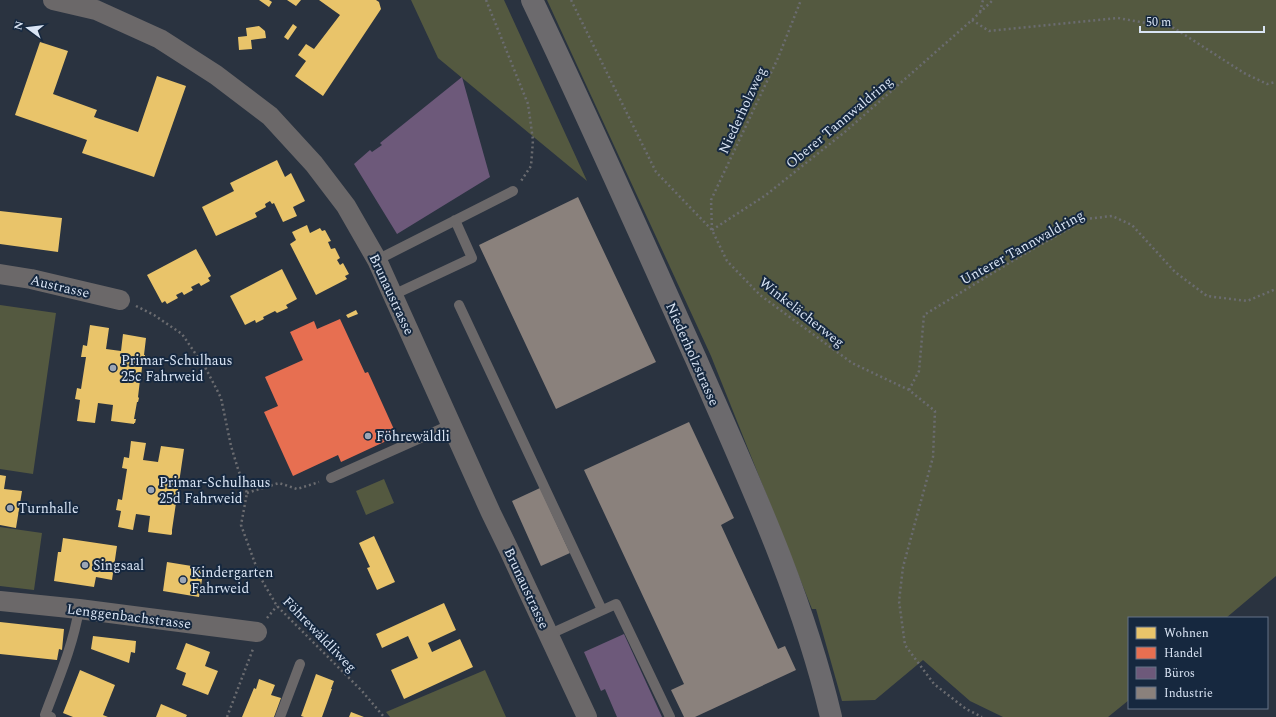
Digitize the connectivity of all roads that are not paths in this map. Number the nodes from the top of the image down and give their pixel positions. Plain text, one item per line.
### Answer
1 (53, 0) edge
2 (532, 0) edge
3 (514, 191) road end
4 (455, 220) junction
5 (377, 260) junction
6 (0, 274) edge
7 (393, 295) junction
8 (120, 300) road end
9 (459, 305) dead end
10 (452, 424) junction
11 (331, 478) road end
12 (0, 601) edge
13 (79, 609) junction
14 (602, 610) junction
15 (258, 632) road end
16 (548, 635) junction
17 (300, 664) dead end
18 (51, 717) edge
19 (280, 717) edge
20 (587, 717) edge
21 (670, 717) edge
22 (831, 717) edge

1 - 5 street, Brunaustrasse
2 - 22 main road, Niederholzstrasse
3 - 4 lane
4 - 5 lane
4 - 7 lane
5 - 7 street, Brunaustrasse
6 - 8 street, Austrasse
7 - 10 street, Brunaustrasse
9 - 14 lane
10 - 11 lane
10 - 16 street, Brunaustrasse
12 - 13 street, Lenggenbachstrasse
13 - 15 street, Lenggenbachstrasse
13 - 18 lane
14 - 16 lane
14 - 21 lane
16 - 20 street, Brunaustrasse
17 - 19 lane

